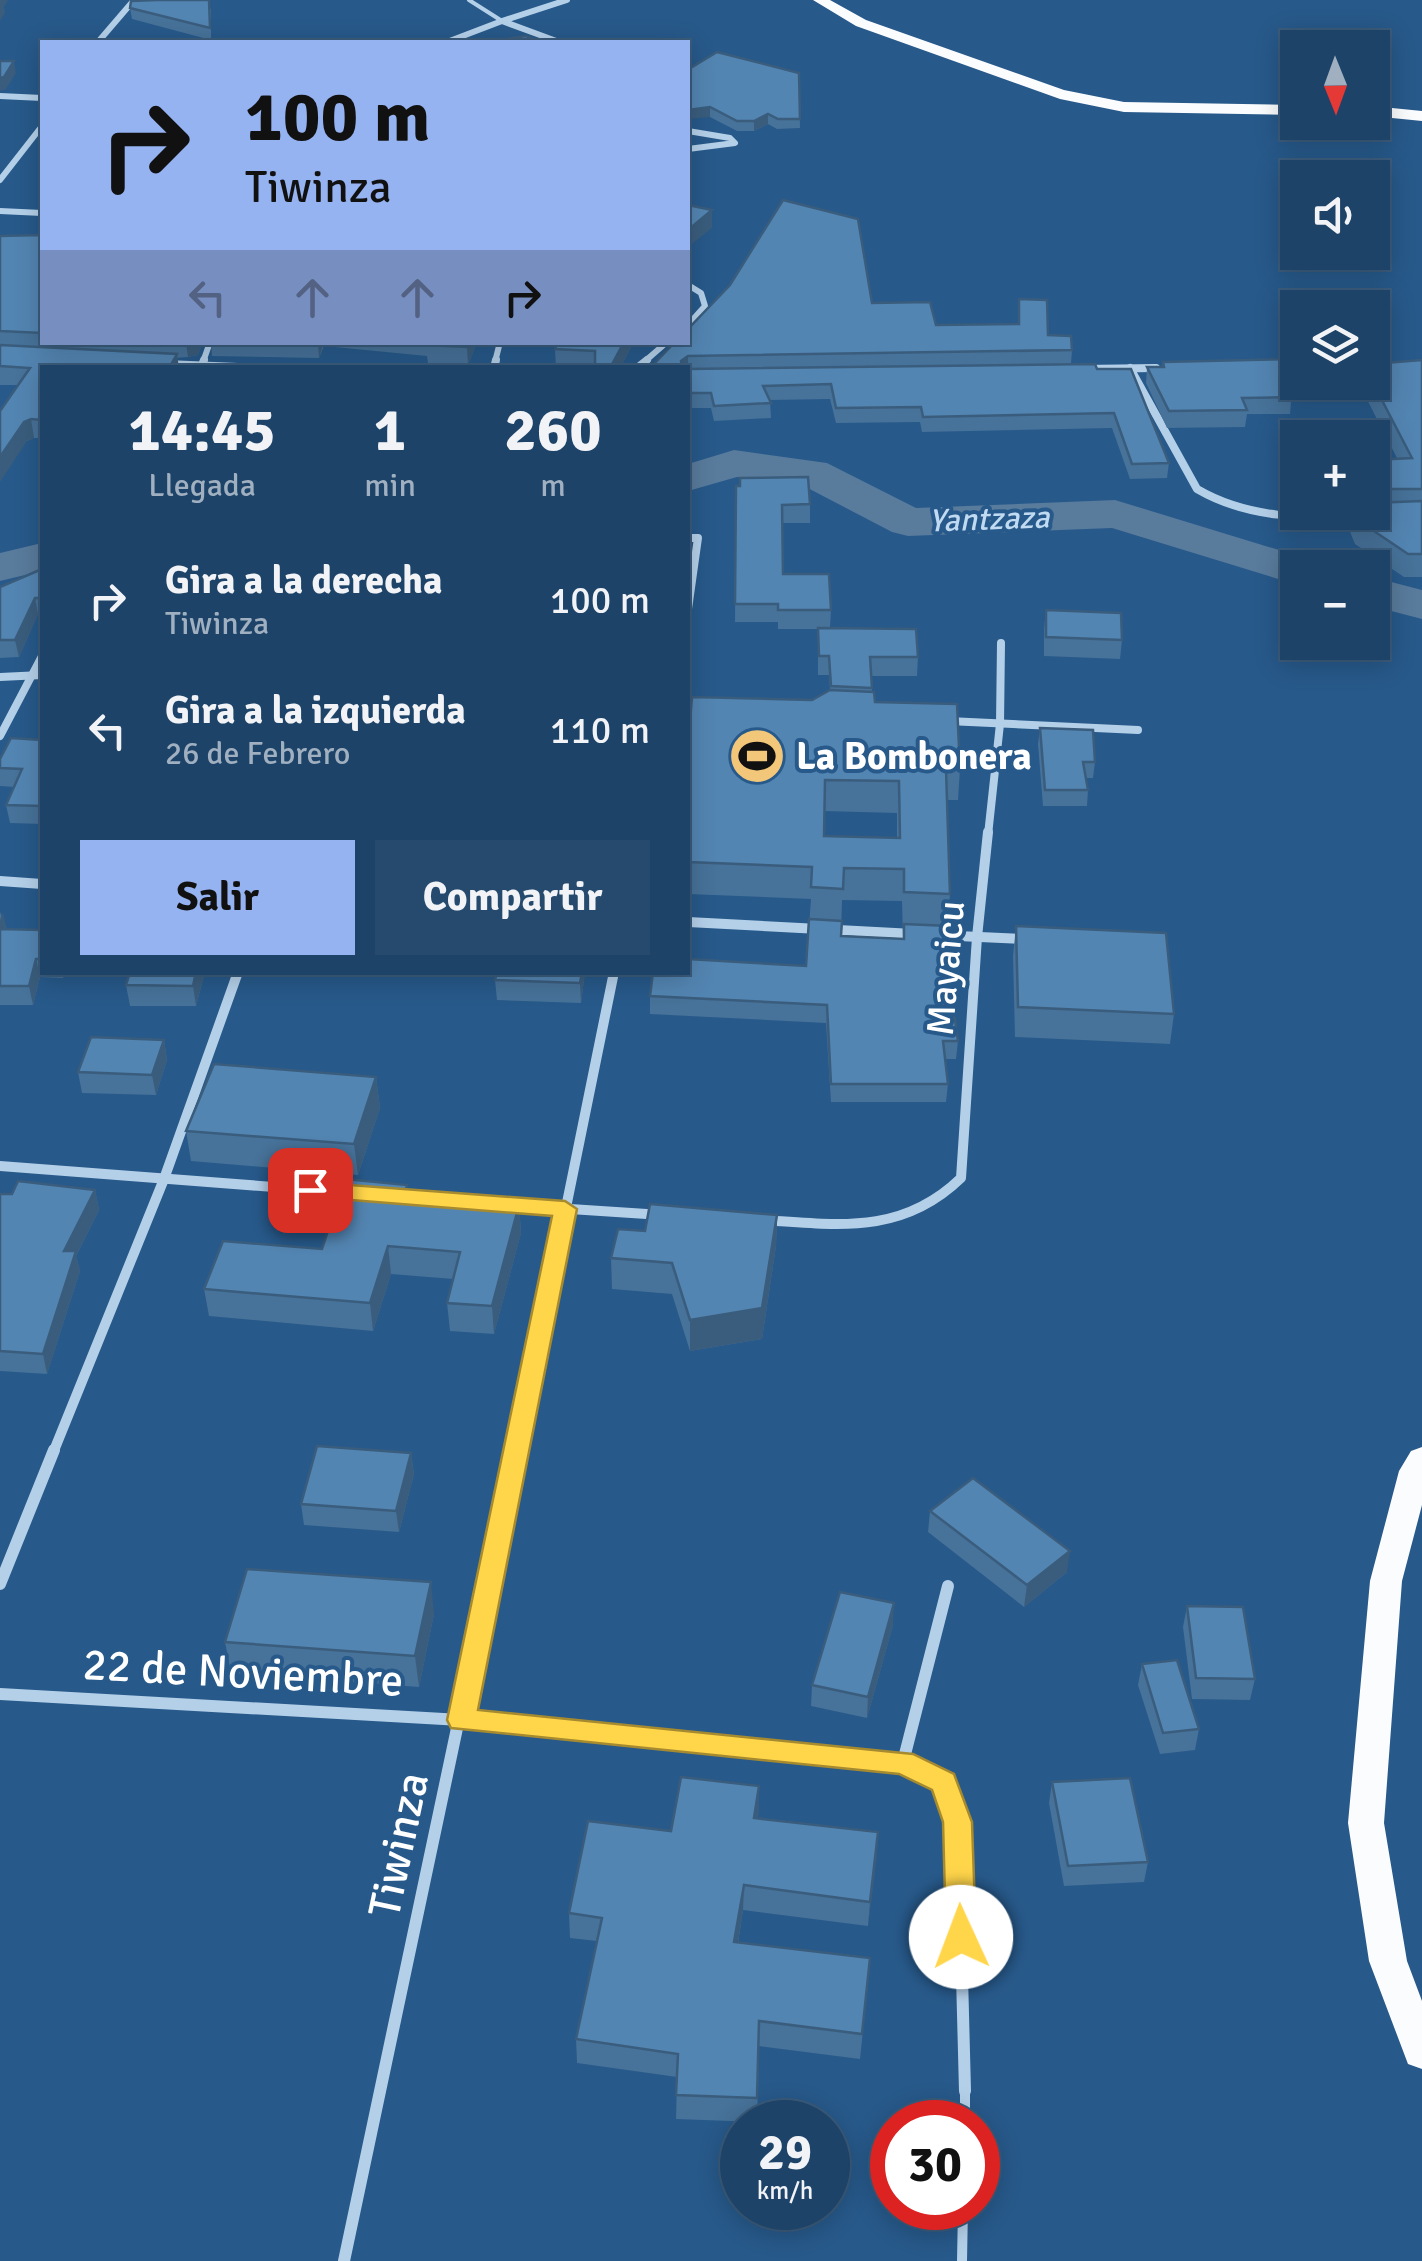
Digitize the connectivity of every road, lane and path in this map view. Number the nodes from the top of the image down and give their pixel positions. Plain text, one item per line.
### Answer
1 (134, 0) edge
2 (469, 0) edge
3 (567, 0) edge
4 (820, 0) edge
5 (502, 22) junction
6 (100, 40) edge
7 (452, 40) edge
8 (552, 40) edge
9 (0, 96) edge
10 (40, 98) edge
11 (1280, 110) edge
12 (1390, 113) edge
13 (1422, 116) edge
14 (40, 129) edge
15 (690, 130) edge
16 (690, 149) edge
17 (0, 180) edge
18 (0, 211) edge
19 (40, 213) edge
20 (690, 286) edge
21 (690, 323) edge
22 (663, 345) edge
23 (147, 363) edge
24 (184, 365) edge
25 (640, 365) edge
26 (1130, 368) junction
27 (1167, 368) edge
28 (1075, 370) edge
29 (1280, 516) edge
30 (690, 538) edge
31 (690, 595) edge
32 (1001, 643) dead end
33 (38, 675) edge
34 (0, 677) edge
35 (927, 720) edge
36 (1000, 724) junction
37 (1138, 730) dead end
38 (0, 736) edge
39 (0, 881) edge
40 (40, 884) edge
41 (690, 922) edge
42 (978, 937) junction
43 (1034, 940) edge
44 (237, 975) edge
45 (613, 975) edge
46 (0, 1166) edge
47 (164, 1179) junction
48 (374, 1195) edge
49 (488, 1203) edge
50 (565, 1209) junction
51 (681, 1216) edge
52 (758, 1220) edge
53 (1422, 1459) edge
54 (0, 1584) edge
55 (948, 1586) dead end
56 (0, 1694) edge
57 (462, 1720) junction
58 (903, 1762) junction
59 (1422, 2051) edge
60 (966, 2091) joint
61 (965, 2100) edge
62 (962, 2230) edge
63 (344, 2261) edge
64 (962, 2261) edge

1 - 6 street
2 - 5 lane
3 - 5 street
4 - 11 highway
5 - 7 street
5 - 8 street
9 - 10 street
12 - 13 highway
14 - 17 street
15 - 16 street
18 - 19 street
20 - 21 street
22 - 25 street
23 - 24 street
26 - 27 street
26 - 28 street
26 - 29 street
30 - 31 street
32 - 36 street, Mayaicu
33 - 34 street
33 - 38 street
35 - 36 street
36 - 37 street
36 - 42 street, Mayaicu
39 - 40 street
41 - 42 street
42 - 43 street
42 - 52 street, Mayaicu
44 - 47 street
45 - 50 street, Tiwinza
46 - 47 street
47 - 48 street
47 - 54 street
49 - 50 street
50 - 51 street
50 - 57 street, Tiwinza
53 - 59 highway
55 - 58 street
56 - 57 street, 22 de Noviembre
57 - 58 street, 22 de Noviembre
57 - 63 street, Tiwinza
58 - 60 street, 22 de Noviembre
60 - 61 lane
62 - 64 lane

